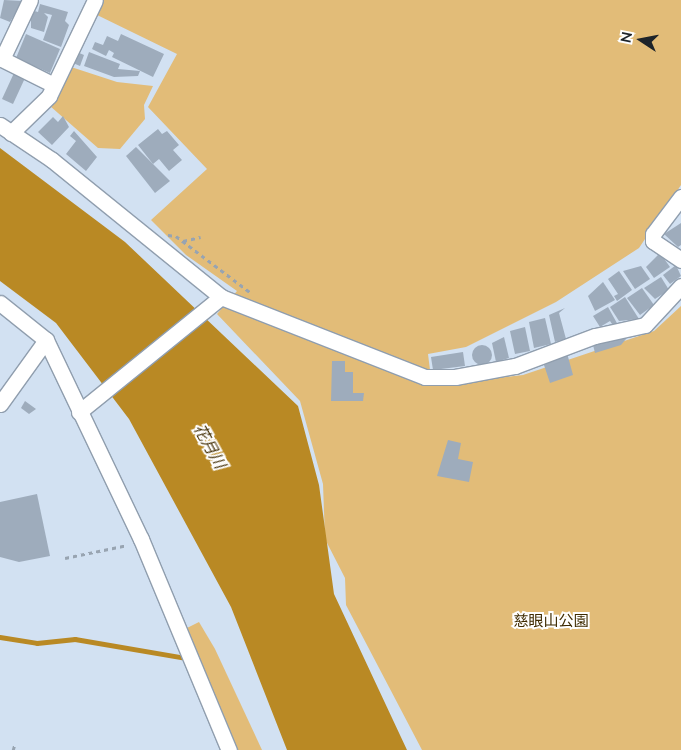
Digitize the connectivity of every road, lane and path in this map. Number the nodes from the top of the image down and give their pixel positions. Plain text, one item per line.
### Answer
1 (30, 0) edge
2 (95, 0) edge
3 (1, 59) edge
4 (54, 85) junction
5 (6, 129) edge
6 (681, 197) edge
7 (166, 235) dead end
8 (201, 237) dead end
9 (183, 241) junction
10 (681, 260) edge
11 (681, 286) edge
12 (221, 297) junction
13 (0, 303) edge
14 (266, 315) junction
15 (46, 340) junction
16 (0, 404) edge
17 (79, 412) junction
18 (141, 539) junction
19 (65, 558) dead end
20 (15, 743) dead end
21 (13, 750) edge
22 (229, 750) edge

1 - 3 street
2 - 4 street
3 - 4 street
4 - 5 street
5 - 12 street
6 - 10 street
7 - 9 path
8 - 9 path
9 - 14 path
11 - 14 street
12 - 14 street
12 - 17 street
13 - 15 street
15 - 16 street
15 - 17 street
17 - 18 street
18 - 19 path
18 - 22 street
20 - 21 path

